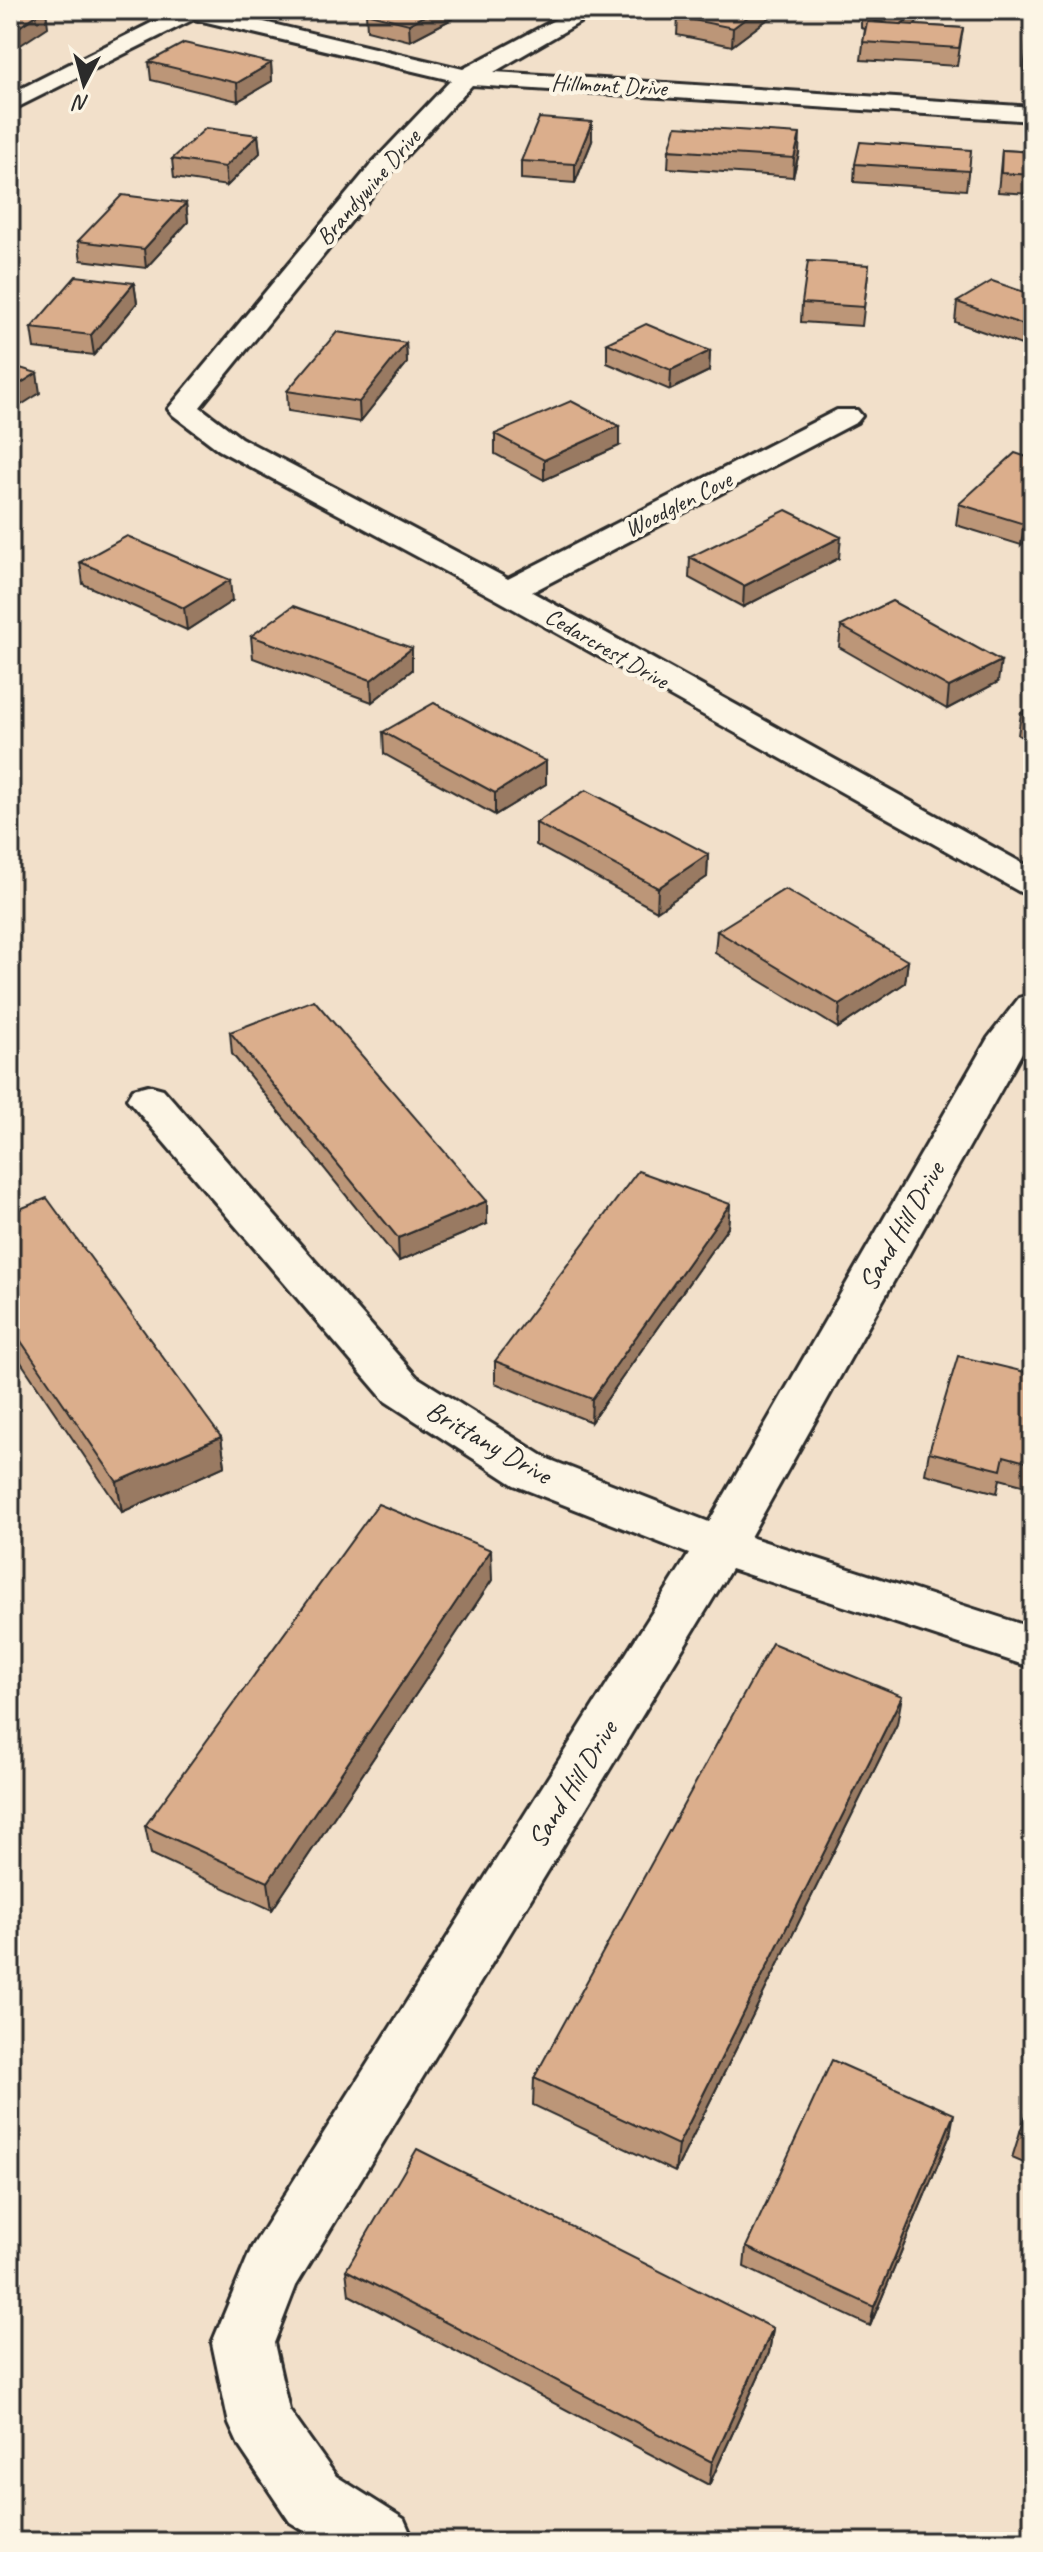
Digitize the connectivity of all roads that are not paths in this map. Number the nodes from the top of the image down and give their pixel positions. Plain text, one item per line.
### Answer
1 (590, 10) edge
2 (194, 11) edge
3 (466, 77) junction
4 (10, 104) edge
5 (1033, 114) edge
6 (183, 409) joint
7 (847, 416) dead end
8 (508, 592) junction
9 (1033, 884) edge
10 (1033, 1007) edge
11 (148, 1099) dead end
12 (720, 1546) junction
13 (1033, 1648) edge
14 (381, 2542) edge

1 - 3 street, Brandywine Drive
2 - 3 street, Hillmont Drive
2 - 4 street
3 - 5 street, Hillmont Drive
3 - 6 street, Brandywine Drive
6 - 8 street, Cedarcrest Drive
7 - 8 street, Woodglen Cove
8 - 9 street, Cedarcrest Drive
10 - 12 street, Sand Hill Drive
11 - 12 street, Brittany Drive
12 - 13 street, Brittany Drive
12 - 14 street, Sand Hill Drive

